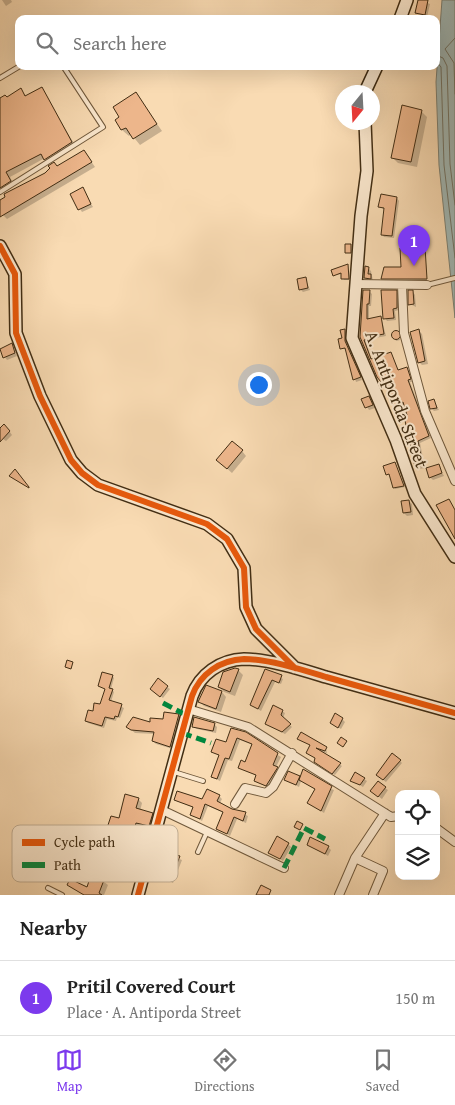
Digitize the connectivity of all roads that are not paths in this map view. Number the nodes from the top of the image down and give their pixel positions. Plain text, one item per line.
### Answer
1 (407, 0) edge
2 (401, 15) edge
3 (15, 69) edge
4 (66, 70) edge
5 (375, 70) edge
6 (0, 78) edge
7 (368, 85) edge
8 (365, 130) edge
9 (0, 192) edge
10 (0, 246) edge
11 (455, 278) edge
12 (356, 284) junction
13 (428, 285) joint
14 (402, 286) junction
15 (455, 480) edge
16 (455, 557) edge
17 (295, 668) junction
18 (188, 709) junction
19 (455, 713) edge
20 (292, 752) junction
21 (172, 771) junction
22 (203, 781) dead end
23 (235, 804) dead end
24 (162, 810) junction
25 (385, 813) junction
26 (395, 816) edge
27 (158, 825) edge
28 (440, 831) edge
29 (207, 832) junction
30 (455, 842) edge
31 (198, 852) dead end
32 (355, 858) junction
33 (284, 868) dead end
34 (142, 882) edge
35 (48, 888) dead end
36 (62, 895) edge
37 (138, 895) edge
38 (339, 895) edge
39 (375, 895) edge

1 - 2 street
3 - 6 lane
4 - 9 lane
5 - 7 street
8 - 12 street, A. Antiporda Street
10 - 17 street
11 - 13 lane
12 - 14 street
12 - 16 street, A. Antiporda Street
13 - 14 street
14 - 15 street
17 - 18 street
17 - 19 street
18 - 20 street
18 - 21 street
20 - 23 street
20 - 25 street
21 - 22 lane
21 - 24 street
24 - 27 street
24 - 29 street
25 - 26 street
25 - 32 street
28 - 30 street
29 - 31 lane
29 - 33 street
32 - 38 street
32 - 39 street
34 - 37 street
35 - 36 lane

